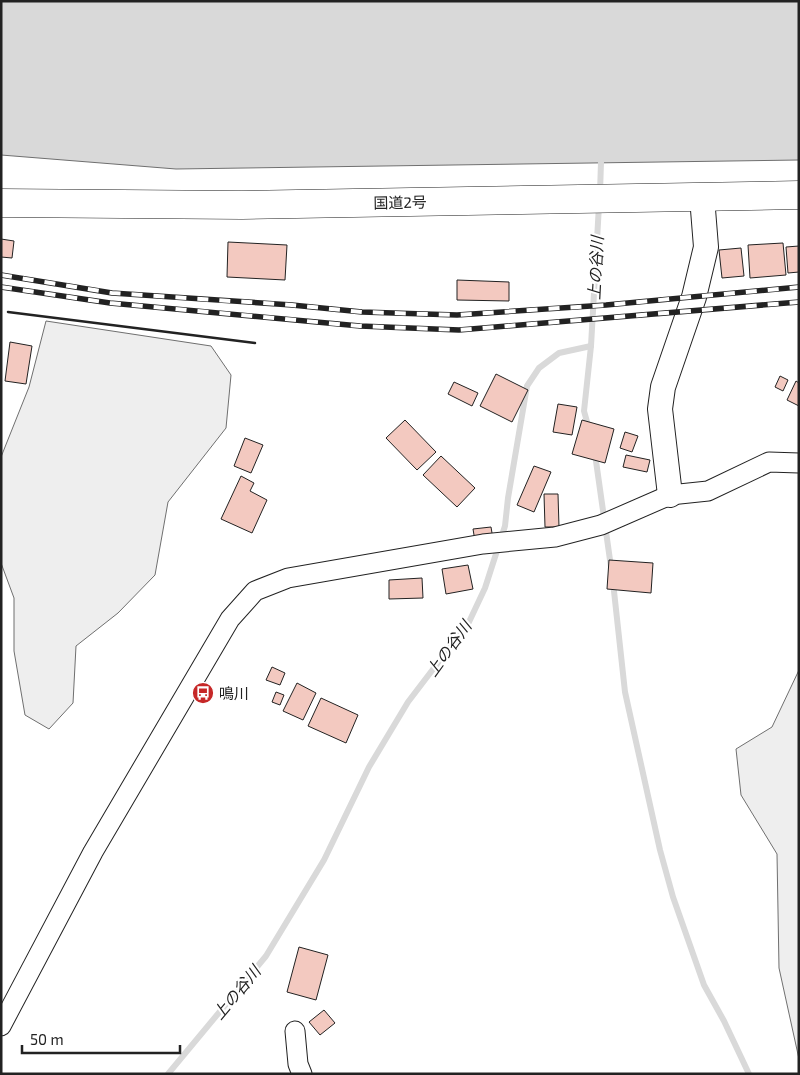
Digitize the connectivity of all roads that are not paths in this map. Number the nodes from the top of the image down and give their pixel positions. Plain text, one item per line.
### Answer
1 (799, 195) edge
2 (702, 197) junction
3 (1, 203) edge
4 (799, 463) edge
5 (670, 495) junction
6 (1, 1026) edge
7 (295, 1031) dead end
8 (302, 1074) edge

1 - 2 highway, 国道2号
2 - 3 highway, 国道2号
2 - 5 street
4 - 5 street
5 - 6 street
7 - 8 street

